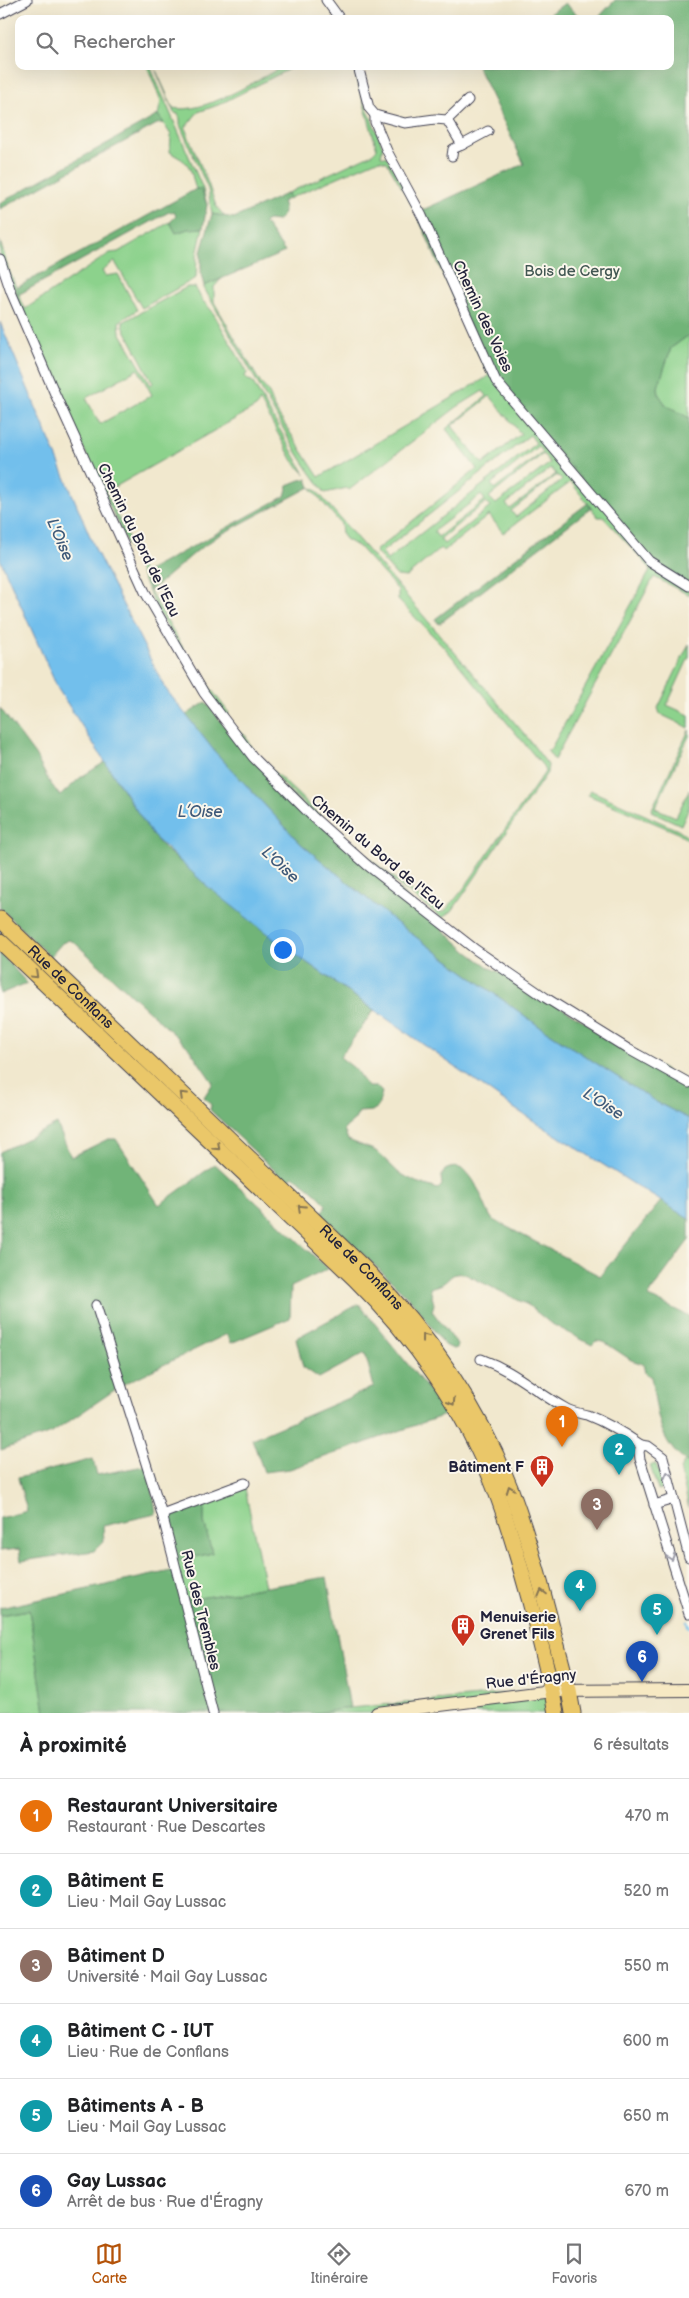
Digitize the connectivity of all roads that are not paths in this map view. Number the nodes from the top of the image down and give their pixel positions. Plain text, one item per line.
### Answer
1 (27, 0) edge
2 (326, 0) edge
3 (0, 14) edge
4 (337, 15) edge
5 (359, 70) edge
6 (468, 100) dead end
7 (375, 115) junction
8 (448, 120) junction
9 (488, 132) dead end
10 (462, 145) junction
11 (452, 156) dead end
12 (0, 259) edge
13 (689, 586) edge
14 (0, 919) edge
15 (0, 941) edge
16 (689, 1083) edge
17 (96, 1305) dead end
18 (481, 1359) dead end
19 (641, 1445) junction
20 (245, 1484) dead end
21 (674, 1499) junction
22 (654, 1505) junction
23 (162, 1514) junction
24 (689, 1557) edge
25 (689, 1614) edge
26 (569, 1690) junction
27 (689, 1690) edge
28 (552, 1691) junction
29 (213, 1713) edge
30 (377, 1713) edge
31 (556, 1713) edge
32 (573, 1713) edge

1 - 3 street
2 - 4 street
5 - 7 street, Chemin des Voies
6 - 8 street
7 - 8 street
7 - 13 street, Chemin des Voies
8 - 10 street
9 - 10 street
10 - 11 street
12 - 16 street, Chemin du Bord de l'Eau
26 -> 14 main road, Rue de Conflans
15 -> 28 main road, Rue de Conflans
17 - 23 street, Rue des Trembles
18 - 19 street
21 -> 19 street
19 - 22 street
20 - 23 street
21 - 22 street
21 - 24 street
22 -> 25 street
23 - 29 street, Rue des Trembles
26 - 27 street, Rue d'Éragny
26 - 28 street, Rue d'Éragny
26 - 32 main road, Rue de Conflans
28 - 30 street, Rue d'Éragny
28 - 31 main road, Rue de Conflans

